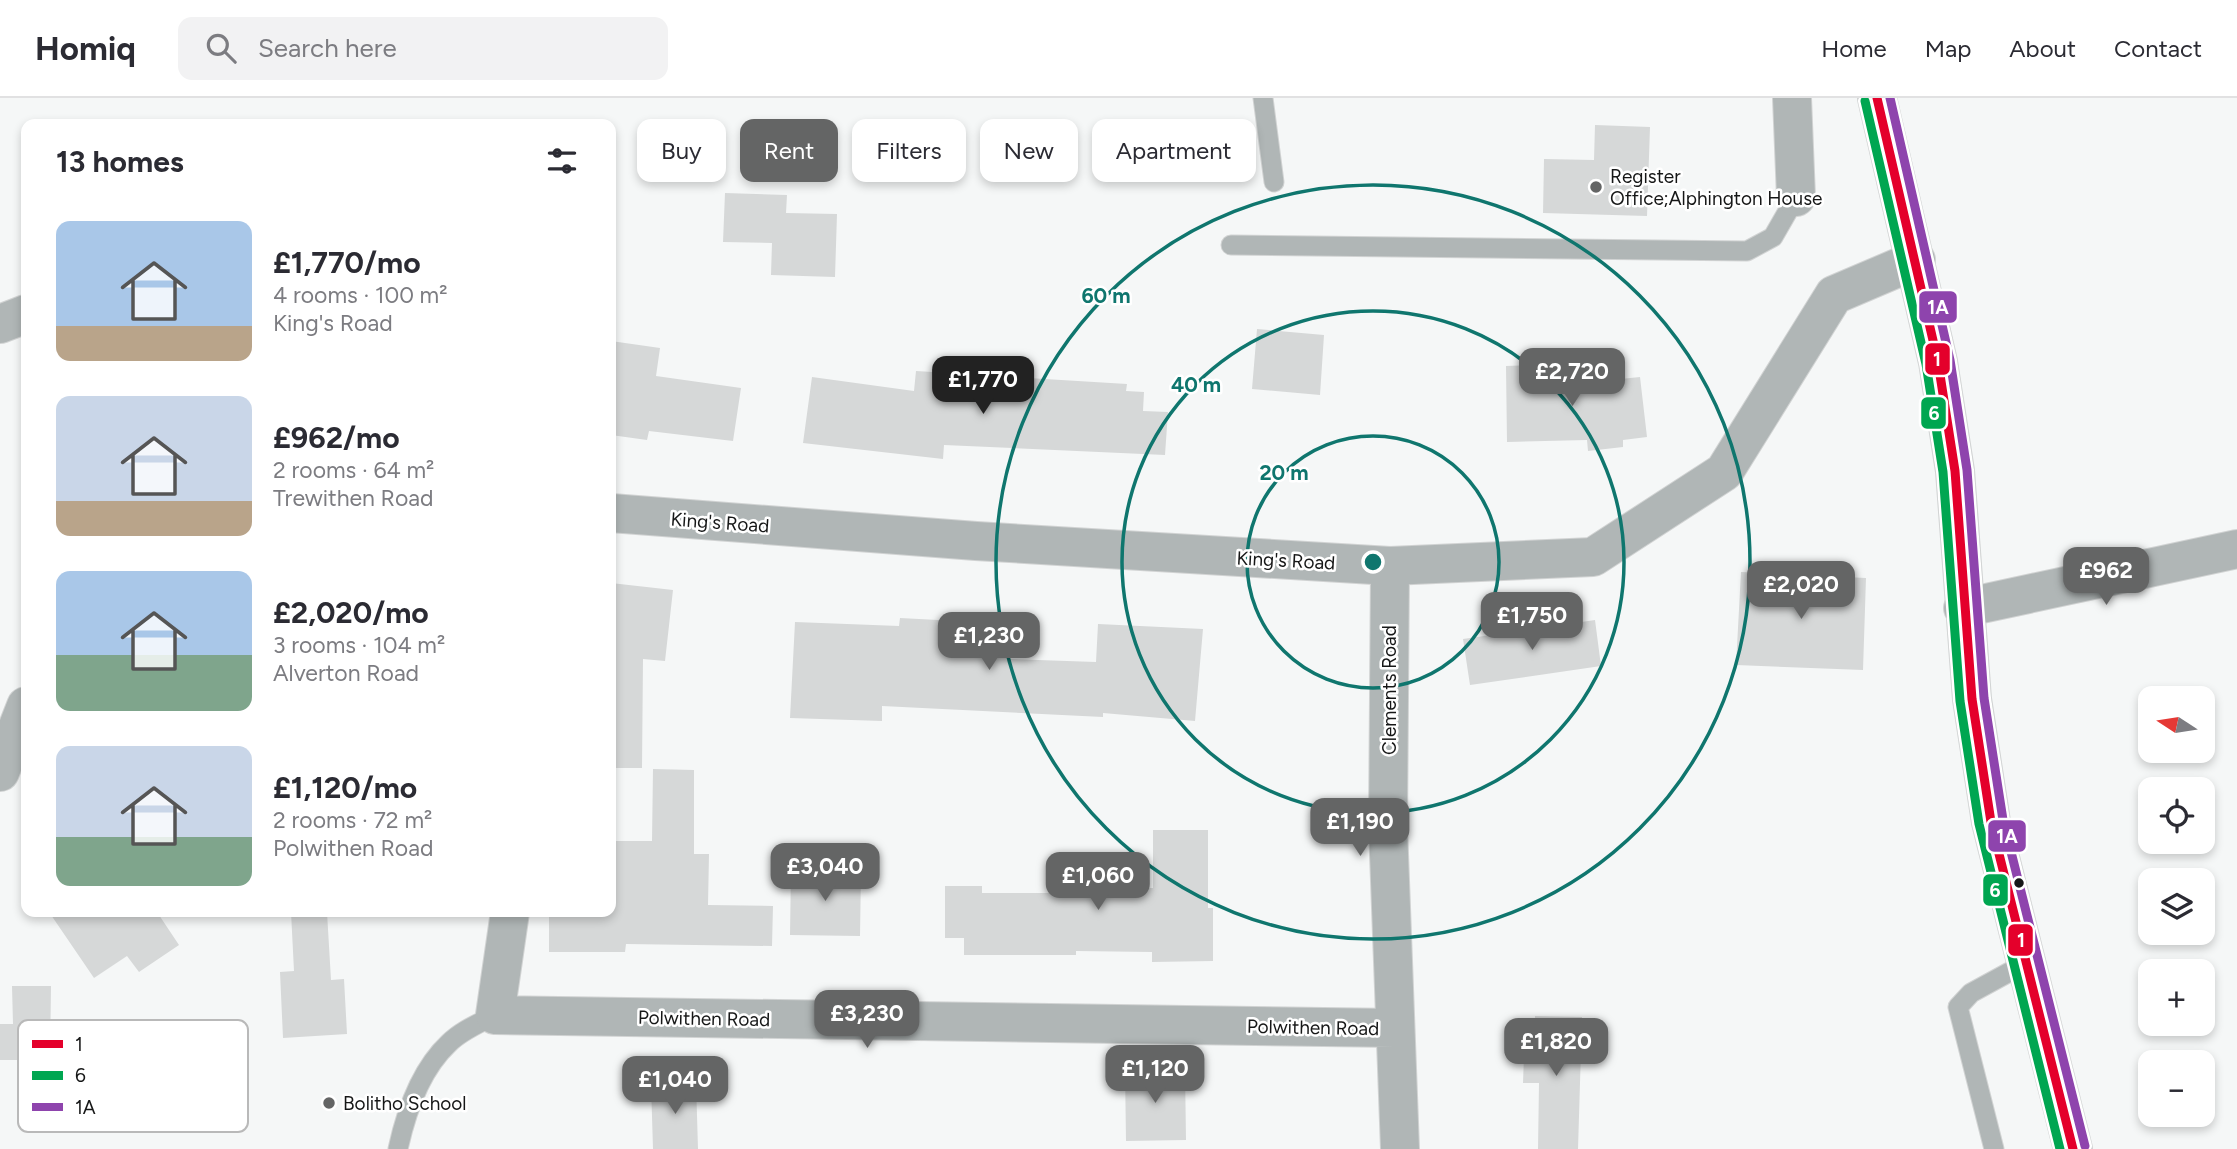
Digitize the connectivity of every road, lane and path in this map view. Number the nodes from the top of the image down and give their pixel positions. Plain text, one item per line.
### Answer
1 (1263, 98) edge
2 (1792, 98) edge
3 (1877, 98) edge
4 (1274, 182) dead end
5 (1796, 197) joint
6 (1231, 245) dead end
7 (1916, 260) junction
8 (21, 316) edge
9 (0, 324) edge
10 (616, 513) edge
11 (2237, 549) edge
12 (1390, 566) junction
13 (1963, 608) junction
14 (21, 719) edge
15 (0, 772) edge
16 (509, 917) edge
17 (2026, 963) junction
18 (495, 1015) junction
19 (1395, 1028) junction
20 (398, 1149) edge
21 (1400, 1149) edge
22 (1994, 1149) edge
23 (2073, 1149) edge

1 - 4 lane
2 - 5 street
3 - 7 street
5 - 6 lane
7 - 12 street, King's Road
7 - 13 street
8 - 9 street
10 - 12 street, King's Road
11 - 13 street
12 - 19 street, Clements Road
13 - 17 street
14 - 15 street
16 - 18 street
17 - 22 lane
17 - 23 street
18 - 19 street, Polwithen Road
18 - 20 lane
19 - 21 street, Clements Road

